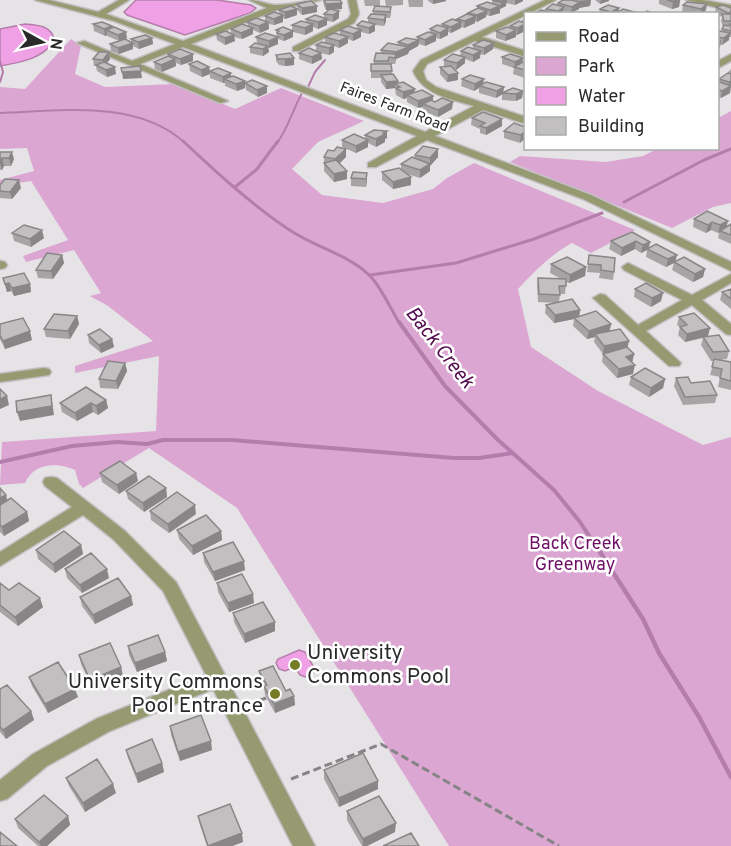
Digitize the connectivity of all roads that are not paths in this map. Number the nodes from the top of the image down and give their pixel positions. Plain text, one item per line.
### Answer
1 (39, 0) edge
2 (125, 0) edge
3 (253, 0) edge
4 (317, 0) edge
5 (352, 0) edge
6 (552, 0) edge
7 (690, 0) edge
8 (275, 8) junction
9 (731, 8) edge
10 (527, 12) edge
11 (524, 13) edge
12 (100, 14) junction
13 (473, 38) junction
14 (81, 43) dead end
15 (182, 44) junction
16 (296, 49) dead end
17 (524, 54) edge
18 (132, 64) junction
19 (223, 101) dead end
20 (482, 106) junction
21 (524, 121) edge
22 (426, 136) junction
23 (372, 165) dead end
24 (628, 267) dead end
25 (731, 267) edge
26 (731, 278) edge
27 (600, 298) dead end
28 (692, 300) junction
29 (639, 330) junction
30 (731, 331) edge
31 (674, 363) dead end
32 (44, 372) dead end
33 (0, 378) edge
34 (51, 482) dead end
35 (84, 507) junction
36 (0, 560) edge
37 (216, 679) junction
38 (0, 792) edge
39 (304, 846) edge

1 - 12 street, Faires Farm Road
2 - 12 street
3 - 8 street
4 - 8 street
5 - 16 street
6 - 10 street
7 - 9 street
8 - 15 street
11 - 13 street
12 - 15 street, Faires Farm Road
13 - 17 street
13 - 20 street
14 - 18 street
15 - 18 street
15 - 22 street, Faires Farm Road
18 - 19 street
20 - 21 street
20 - 22 street
22 - 23 street
22 - 25 street, Faires Farm Road
24 - 28 street
26 - 28 street
27 - 29 street
28 - 29 street
28 - 30 street
29 - 31 street
32 - 33 street
34 - 35 street
35 - 36 street
35 - 37 street
37 - 38 street
37 - 39 street

